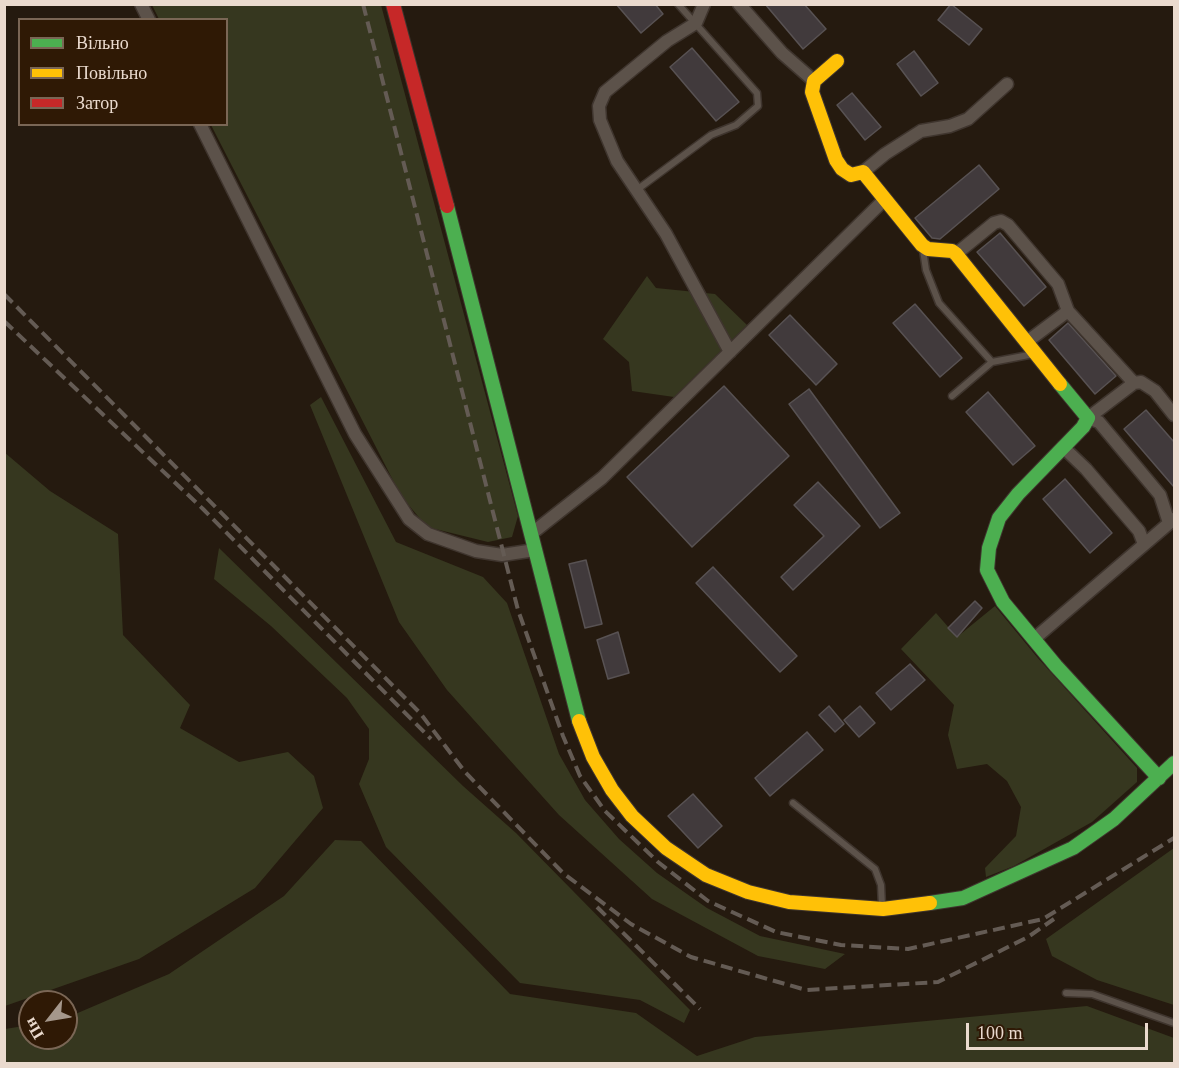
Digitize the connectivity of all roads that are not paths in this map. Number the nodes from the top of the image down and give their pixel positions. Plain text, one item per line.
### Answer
1 (141, 4) edge
2 (393, 4) edge
3 (678, 4) edge
4 (704, 4) edge
5 (739, 4) edge
6 (148, 18) edge
7 (696, 23) junction
8 (837, 61) dead end
9 (814, 81) junction
10 (1007, 84) dead end
11 (201, 126) edge
12 (863, 172) junction
13 (638, 189) junction
14 (884, 200) junction
15 (922, 245) junction
16 (956, 254) junction
17 (1068, 310) junction
18 (1028, 341) junction
19 (730, 352) junction
20 (1037, 353) junction
21 (992, 362) junction
22 (1134, 383) junction
23 (952, 396) dead end
24 (1174, 415) edge
25 (1088, 418) junction
26 (1063, 447) junction
27 (1172, 521) edge
28 (531, 534) junction
29 (1144, 544) junction
30 (535, 549) junction
31 (1034, 639) junction
32 (1174, 763) edge
33 (1159, 778) junction
34 (793, 803) dead end
35 (883, 909) junction
36 (1066, 993) dead end
37 (1174, 1023) edge

1 - 6 street
2 - 28 street
3 - 7 lane
4 - 7 street
5 - 9 street
7 - 13 street
7 - 13 lane
8 - 9 street
9 - 12 street
10 - 12 street
11 - 30 street
12 - 14 street
13 - 19 street
14 - 15 street
14 - 19 street
15 - 16 street
15 - 21 lane
16 - 17 street
16 - 18 street
17 - 18 street
17 - 22 street
18 - 20 street
19 - 28 street
20 - 21 lane
20 - 25 street
21 - 23 lane
22 - 24 street
22 - 25 street
25 - 26 street
25 - 27 street
26 - 29 street
26 - 31 street
27 - 29 street
28 - 30 street
29 - 31 street
30 - 35 street
31 - 33 street
32 - 33 street
33 - 35 street
34 - 35 lane
36 - 37 lane

